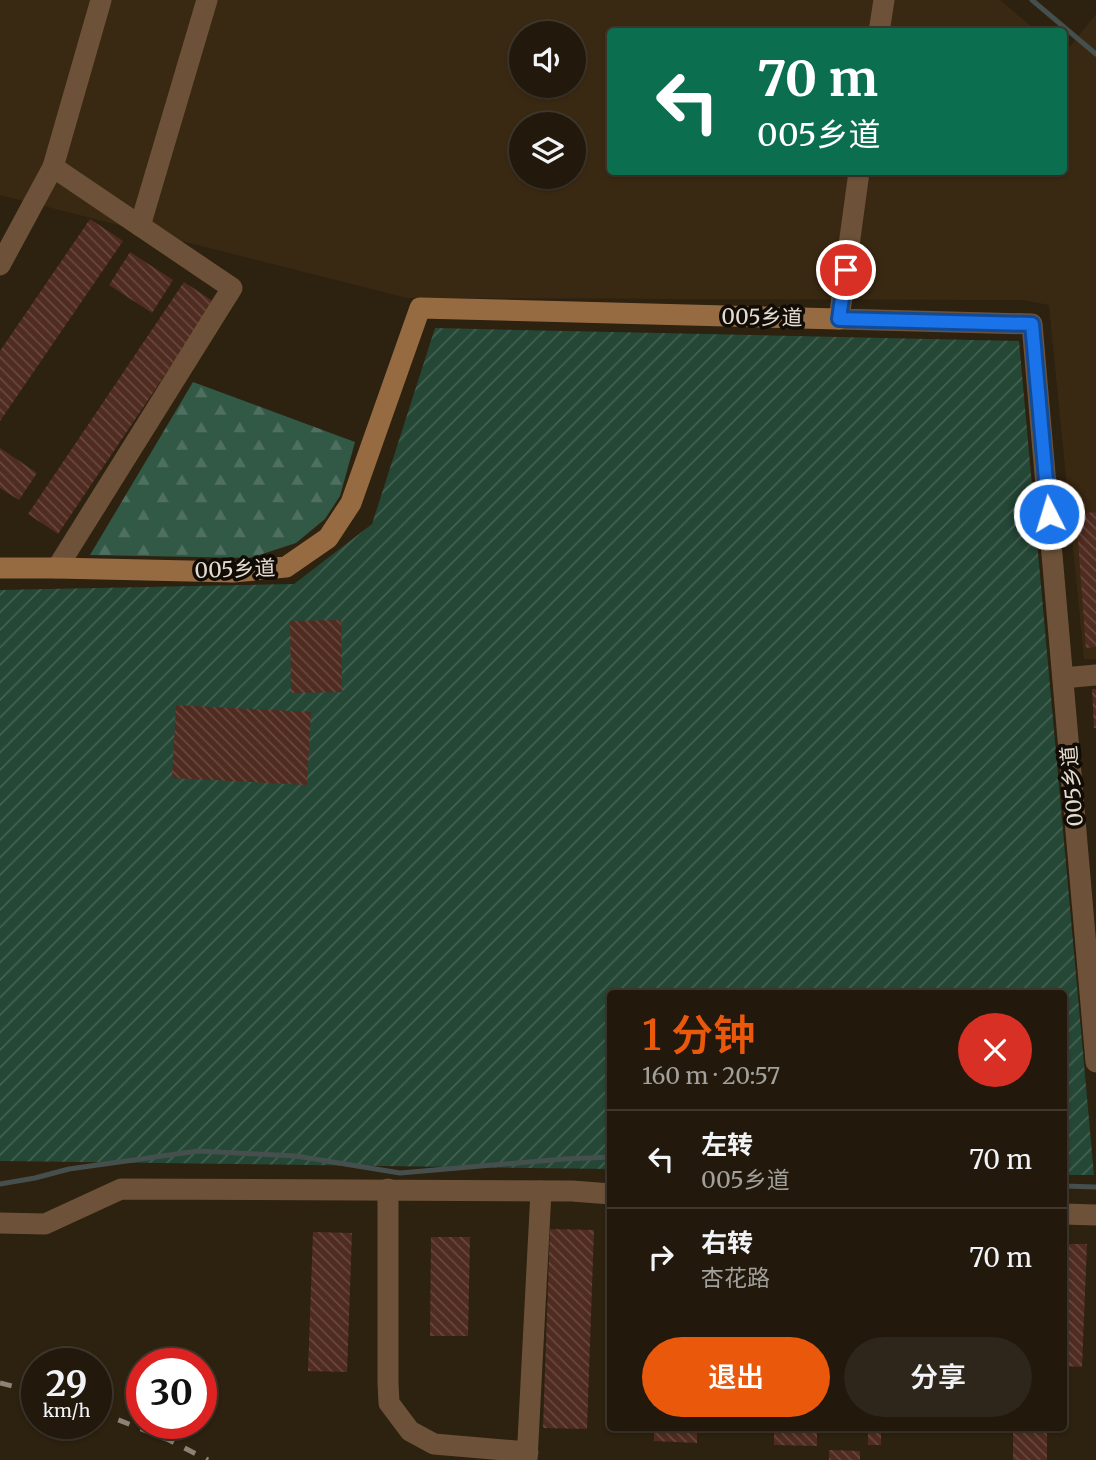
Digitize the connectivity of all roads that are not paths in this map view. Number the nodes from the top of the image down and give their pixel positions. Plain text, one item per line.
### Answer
1 (101, 0) edge
2 (207, 0) edge
3 (884, 0) edge
4 (880, 28) edge
5 (53, 167) junction
6 (859, 175) edge
7 (139, 226) junction
8 (0, 265) edge
9 (839, 319) junction
10 (0, 568) edge
11 (57, 568) junction
12 (1096, 675) edge
13 (1063, 678) junction
14 (1086, 839) edge
15 (1094, 1006) edge
16 (1096, 1062) edge
17 (388, 1189) junction
18 (541, 1191) junction
19 (607, 1194) edge
20 (1067, 1214) edge
21 (1096, 1215) edge
22 (0, 1223) edge
23 (528, 1456) edge

1 - 5 street
2 - 7 street
3 - 4 street
5 - 7 street
5 - 8 street
6 - 9 street
7 - 11 street
9 - 11 street, 005乡道
9 - 13 street, 005乡道
10 - 11 street, 005乡道
12 - 13 street
13 - 14 street, 005乡道
14 - 15 street, 005乡道
15 - 16 street, 005乡道
17 - 18 street
17 - 22 street
17 - 23 street
18 - 19 street
18 - 23 street
20 - 21 street

